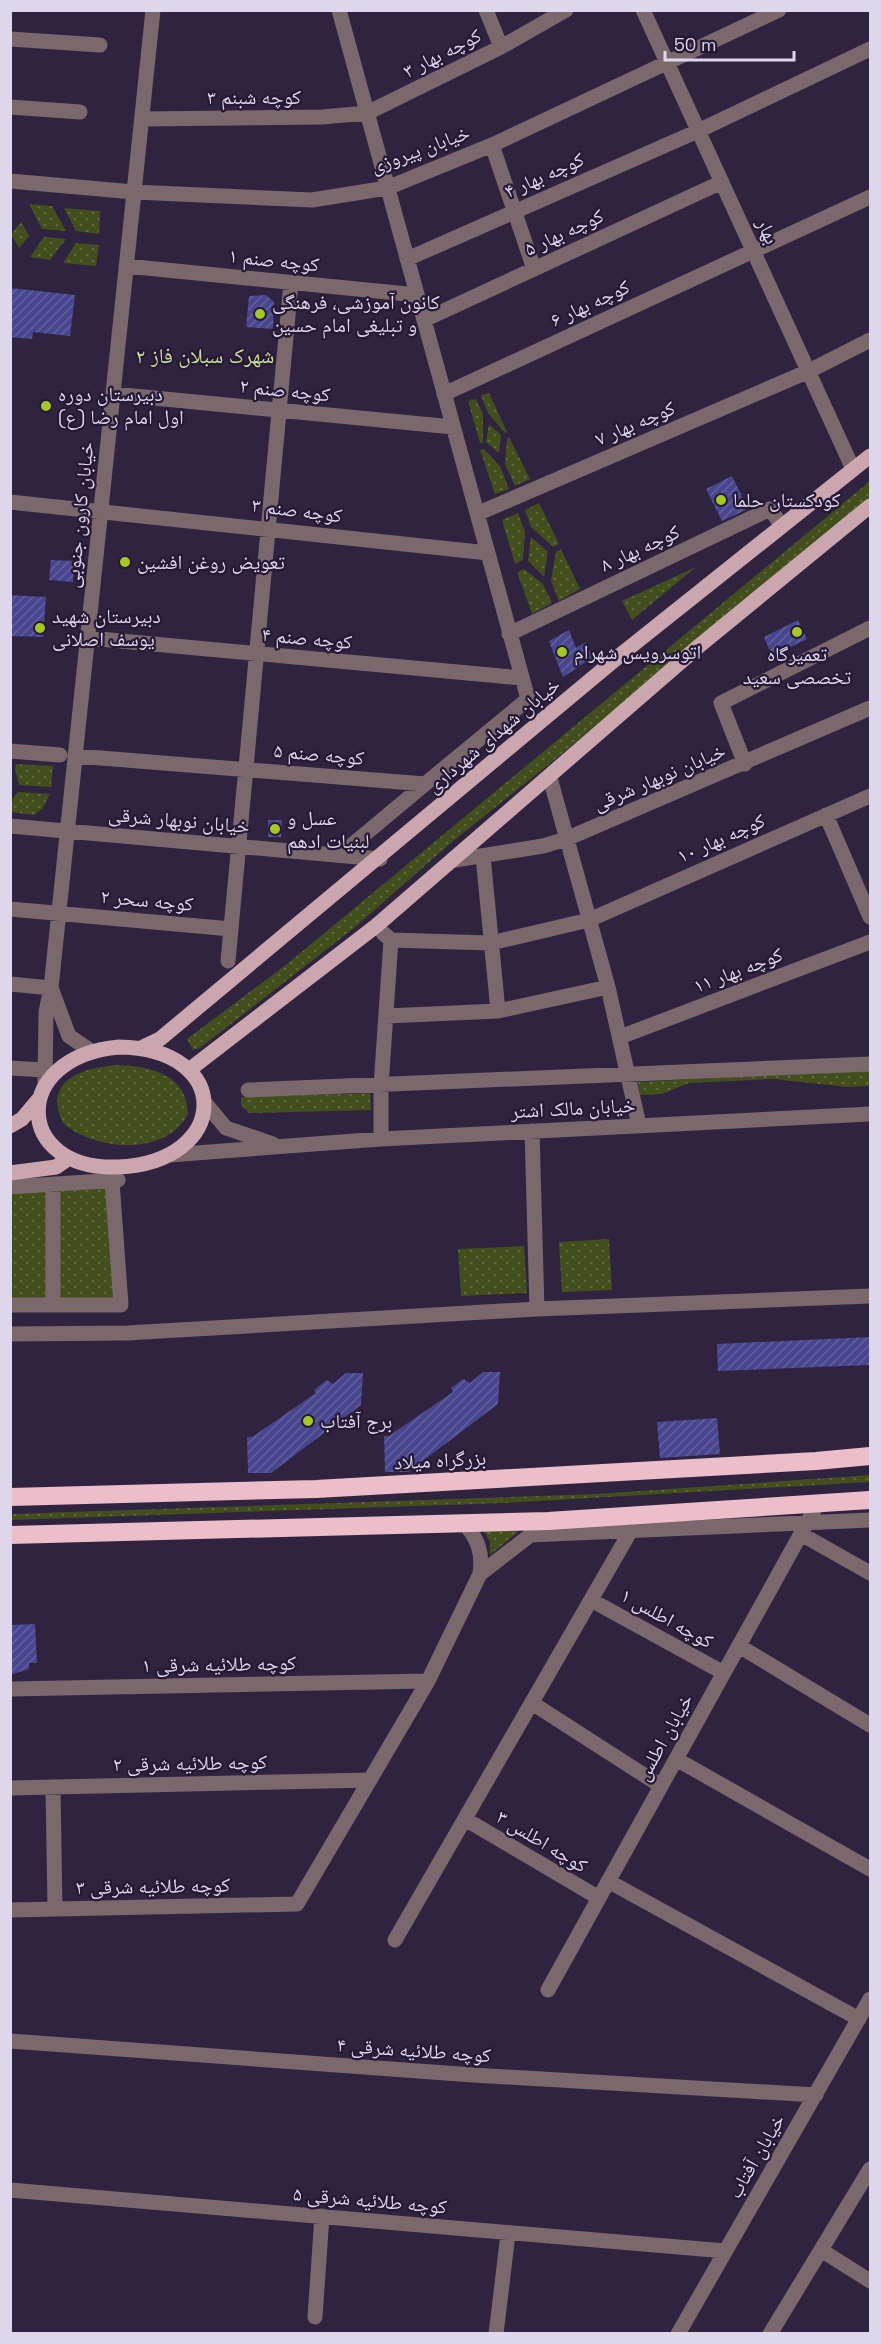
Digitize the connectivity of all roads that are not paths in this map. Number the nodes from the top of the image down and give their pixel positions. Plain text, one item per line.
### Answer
1 (153, 10) edge
2 (339, 10) edge
3 (486, 10) edge
4 (566, 10) edge
5 (643, 10) edge
6 (779, 10) edge
7 (10, 39) edge
8 (100, 45) dead end
9 (501, 47) junction
10 (870, 49) edge
11 (668, 64) junction
12 (10, 107) edge
13 (80, 112) dead end
14 (367, 113) junction
15 (142, 119) junction
16 (698, 131) junction
17 (492, 145) junction
18 (10, 180) edge
19 (722, 182) junction
20 (387, 188) junction
21 (134, 192) junction
22 (870, 197) edge
23 (514, 211) junction
24 (753, 249) junction
25 (407, 259) junction
26 (126, 266) junction
27 (534, 269) junction
28 (291, 283) junction
29 (417, 295) junction
30 (424, 321) junction
31 (870, 340) edge
32 (809, 371) junction
33 (113, 394) junction
34 (444, 394) junction
35 (279, 411) junction
36 (453, 427) junction
37 (870, 456) edge
38 (853, 470) junction
39 (10, 502) edge
40 (870, 506) edge
41 (101, 509) junction
42 (479, 513) junction
43 (782, 526) junction
44 (268, 528) junction
45 (488, 554) junction
46 (870, 628) edge
47 (510, 633) junction
48 (88, 638) junction
49 (256, 654) junction
50 (522, 678) junction
51 (870, 708) edge
52 (10, 751) edge
53 (68, 756) junction
54 (745, 764) junction
55 (246, 769) junction
56 (550, 778) junction
57 (425, 784) junction
58 (870, 796) edge
59 (826, 815) junction
60 (10, 826) edge
61 (68, 831) junction
62 (566, 839) junction
63 (239, 846) junction
64 (340, 855) junction
65 (483, 856) junction
66 (380, 859) junction
67 (455, 860) junction
68 (10, 909) edge
69 (59, 914) junction
70 (870, 917) edge
71 (589, 920) junction
72 (376, 926) junction
73 (231, 928) junction
74 (391, 940) junction
75 (870, 942) edge
76 (491, 943) junction
77 (228, 961) dead end
78 (10, 984) edge
79 (608, 987) junction
80 (51, 988) junction
81 (498, 1011) junction
82 (386, 1016) junction
83 (620, 1037) junction
84 (143, 1047) junction
85 (91, 1051) junction
86 (870, 1064) edge
87 (10, 1068) edge
88 (189, 1070) junction
89 (44, 1076) junction
90 (630, 1076) junction
91 (381, 1086) junction
92 (248, 1090) dead end
93 (38, 1100) junction
94 (206, 1104) junction
95 (870, 1114) edge
96 (639, 1125) junction
97 (10, 1126) edge
98 (532, 1131) junction
99 (381, 1139) junction
100 (278, 1146) junction
101 (169, 1155) junction
102 (69, 1158) junction
103 (10, 1173) edge
104 (115, 1176) junction
105 (53, 1184) junction
106 (10, 1187) edge
107 (870, 1296) edge
108 (10, 1305) edge
109 (53, 1305) junction
110 (537, 1309) junction
111 (127, 1333) junction
112 (10, 1334) edge
113 (870, 1456) edge
114 (10, 1497) edge
115 (870, 1500) edge
116 (818, 1503) junction
117 (870, 1520) edge
118 (548, 1521) junction
119 (463, 1522) junction
120 (804, 1528) junction
121 (630, 1532) junction
122 (10, 1535) edge
123 (530, 1535) junction
124 (870, 1573) edge
125 (480, 1574) junction
126 (591, 1600) junction
127 (739, 1646) junction
128 (724, 1673) junction
129 (428, 1681) junction
130 (10, 1689) edge
131 (532, 1703) junction
132 (870, 1725) edge
133 (676, 1759) junction
134 (370, 1780) junction
135 (661, 1786) junction
136 (53, 1787) junction
137 (10, 1788) edge
138 (465, 1819) junction
139 (870, 1869) edge
140 (608, 1881) junction
141 (598, 1899) junction
142 (55, 1909) junction
143 (10, 1910) edge
144 (395, 1940) dead end
145 (548, 1990) dead end
146 (870, 2000) edge
147 (859, 2019) junction
148 (10, 2041) edge
149 (816, 2095) junction
150 (870, 2169) edge
151 (10, 2190) edge
152 (322, 2216) junction
153 (508, 2234) junction
154 (821, 2250) junction
155 (725, 2251) junction
156 (870, 2281) edge
157 (315, 2317) dead end
158 (496, 2334) edge
159 (678, 2334) edge
160 (770, 2334) edge

1 - 15 street, خیابان کارون جنوبی
2 - 14 street
3 - 9 street
4 - 9 street, کوچه بهار ۳
5 - 11 street, بهار
6 - 11 street, خیابان پیروزی
7 - 8 street
9 - 14 street, کوچه بهار ۳
10 - 16 street, کوچه بهار ۴
11 - 16 street, بهار
11 - 17 street, خیابان پیروزی
12 - 13 street
14 - 15 street, کوچه شبنم ۳
14 - 20 street
15 - 21 street, خیابان کارون جنوبی
16 - 19 street, بهار
16 - 23 street, کوچه بهار ۴
17 - 20 street, خیابان پیروزی
17 - 23 street
18 - 21 street, خیابان پیروزی
19 - 24 street, بهار
19 - 27 street, کوچه بهار ۵
20 - 21 street, خیابان پیروزی
20 - 25 street
21 - 26 street, خیابان کارون جنوبی
22 - 24 street, کوچه بهار ۶
23 - 25 street, کوچه بهار ۴
23 - 27 street
24 - 32 street, بهار
24 - 34 street, کوچه بهار ۶
25 - 29 street
26 - 28 street, کوچه صنم ۱
26 - 33 street, خیابان کارون جنوبی
27 - 30 street, کوچه بهار ۵
28 - 29 street, کوچه صنم ۱
28 - 35 street
29 - 30 street
30 - 34 street
31 - 32 street, کوچه بهار ۷
32 - 38 street, بهار
32 - 42 street, کوچه بهار ۷
33 - 35 street, کوچه صنم ۲
33 - 41 street, خیابان کارون جنوبی
34 - 36 street
35 - 36 street, کوچه صنم ۲
35 - 44 street
36 - 42 street
37 - 38 main road, خیابان شهدای شهرداری
38 - 43 main road, خیابان شهدای شهرداری
39 - 41 street, کوچه صنم ۳
40 - 56 main road
41 - 44 street, کوچه صنم ۳
41 - 48 street, خیابان کارون جنوبی
42 - 45 street
43 - 47 street, کوچه بهار ۸
43 - 66 main road, خیابان شهدای شهرداری
44 - 45 street, کوچه صنم ۳
44 - 49 street
45 - 47 street
46 - 54 street
47 - 50 street
48 - 49 street, کوچه صنم ۴
48 - 53 street, خیابان کارون جنوبی
49 - 50 street, کوچه صنم ۴
49 - 55 street
50 - 57 street
51 - 54 street, خیابان نوبهار شرقی
52 - 53 street, کوچه صنم ۵
53 - 55 street, کوچه صنم ۵
53 - 61 street, خیابان کارون جنوبی
54 - 62 street, خیابان نوبهار شرقی
55 - 57 street, کوچه صنم ۵
55 - 63 street
56 - 62 street
56 - 67 main road
57 - 64 street
58 - 59 street, کوچه بهار ۱۰
59 - 70 street
59 - 71 street, کوچه بهار ۱۰
60 - 61 street, خیابان نوبهار شرقی
61 - 63 street, خیابان نوبهار شرقی
61 - 69 street, خیابان کارون جنوبی
62 - 65 street, خیابان نوبهار شرقی
62 - 71 street
63 - 64 street, خیابان نوبهار شرقی
63 - 73 street
64 - 66 street, خیابان نوبهار شرقی
65 - 67 street, خیابان نوبهار شرقی
65 - 76 street
66 - 84 main road, خیابان شهدای شهرداری
67 - 72 main road
68 - 69 street, کوچه سحر ۲
69 - 73 street, کوچه سحر ۲
69 - 80 street, خیابان کارون جنوبی
71 - 76 street, کوچه بهار ۱۰
71 - 79 street
72 - 74 street
72 - 88 main road
73 - 77 street
74 - 76 street, کوچه بهار ۱۰
74 - 82 street
75 - 83 street, کوچه بهار ۱۱
76 - 81 street
78 - 80 street
79 - 81 street
79 - 83 street
80 - 85 street, خیابان کارون جنوبی
80 - 89 street, خیابان کارون جنوبی
81 - 82 street
82 - 91 street
83 - 90 street
84 - 85 main road
84 - 88 main road
85 - 89 main road
86 - 90 street
87 - 89 street
88 - 94 main road
89 - 93 main road
90 - 91 street
90 - 96 street
91 - 92 street
91 - 99 street
93 - 97 main road
93 - 102 main road
94 - 100 street, خیابان مالک اشتر
94 - 101 main road
95 - 96 street, خیابان مالک اشتر
96 - 98 street, خیابان مالک اشتر
98 - 99 street, خیابان مالک اشتر
98 - 110 street
99 - 100 street, خیابان مالک اشتر
100 - 101 street, خیابان مالک اشتر
101 - 104 main road
102 - 103 main road
102 - 104 main road
104 - 105 street
104 - 109 street
104 - 111 street
105 - 106 street
105 - 109 street
107 - 110 street
108 - 109 street
110 - 111 street
111 - 112 street
113 - 114 highway, بزرگراه میلاد
115 - 116 highway
116 - 118 highway
116 - 120 street, خیابان اطلس
117 - 120 street
118 - 119 highway
118 - 123 street
119 - 122 highway
119 - 125 street
120 - 121 street
120 - 124 street
120 - 127 street, خیابان اطلس
121 - 123 street
121 - 126 street
123 - 125 street
125 - 129 street
126 - 128 street, کوچه اطلس ۱
126 - 131 street
127 - 128 street, خیابان اطلس
127 - 132 street
128 - 133 street, خیابان اطلس
129 - 130 street, کوچه طلائیه شرقی ۱
129 - 134 street
131 - 135 street
131 - 138 street
133 - 135 street, خیابان اطلس
133 - 139 street
134 - 136 street, کوچه طلائیه شرقی ۲
134 - 142 street, کوچه طلائیه شرقی ۳
135 - 140 street, خیابان اطلس
136 - 137 street, کوچه طلائیه شرقی ۲
136 - 142 street
138 - 141 street, کوچه اطلس ۳
138 - 144 street
140 - 141 street, خیابان اطلس
140 - 147 street
141 - 145 street, خیابان اطلس
142 - 143 street, کوچه طلائیه شرقی ۳
146 - 147 street, خیابان آفتاب
147 - 149 street, خیابان آفتاب
148 - 149 street, کوچه طلائیه شرقی ۴
149 - 155 street, خیابان آفتاب
150 - 154 street
151 - 152 street, کوچه طلائیه شرقی ۵
152 - 153 street, کوچه طلائیه شرقی ۵
152 - 157 street
153 - 155 street, کوچه طلائیه شرقی ۵
153 - 158 street
154 - 156 street
154 - 160 street
155 - 159 street, خیابان آفتاب

